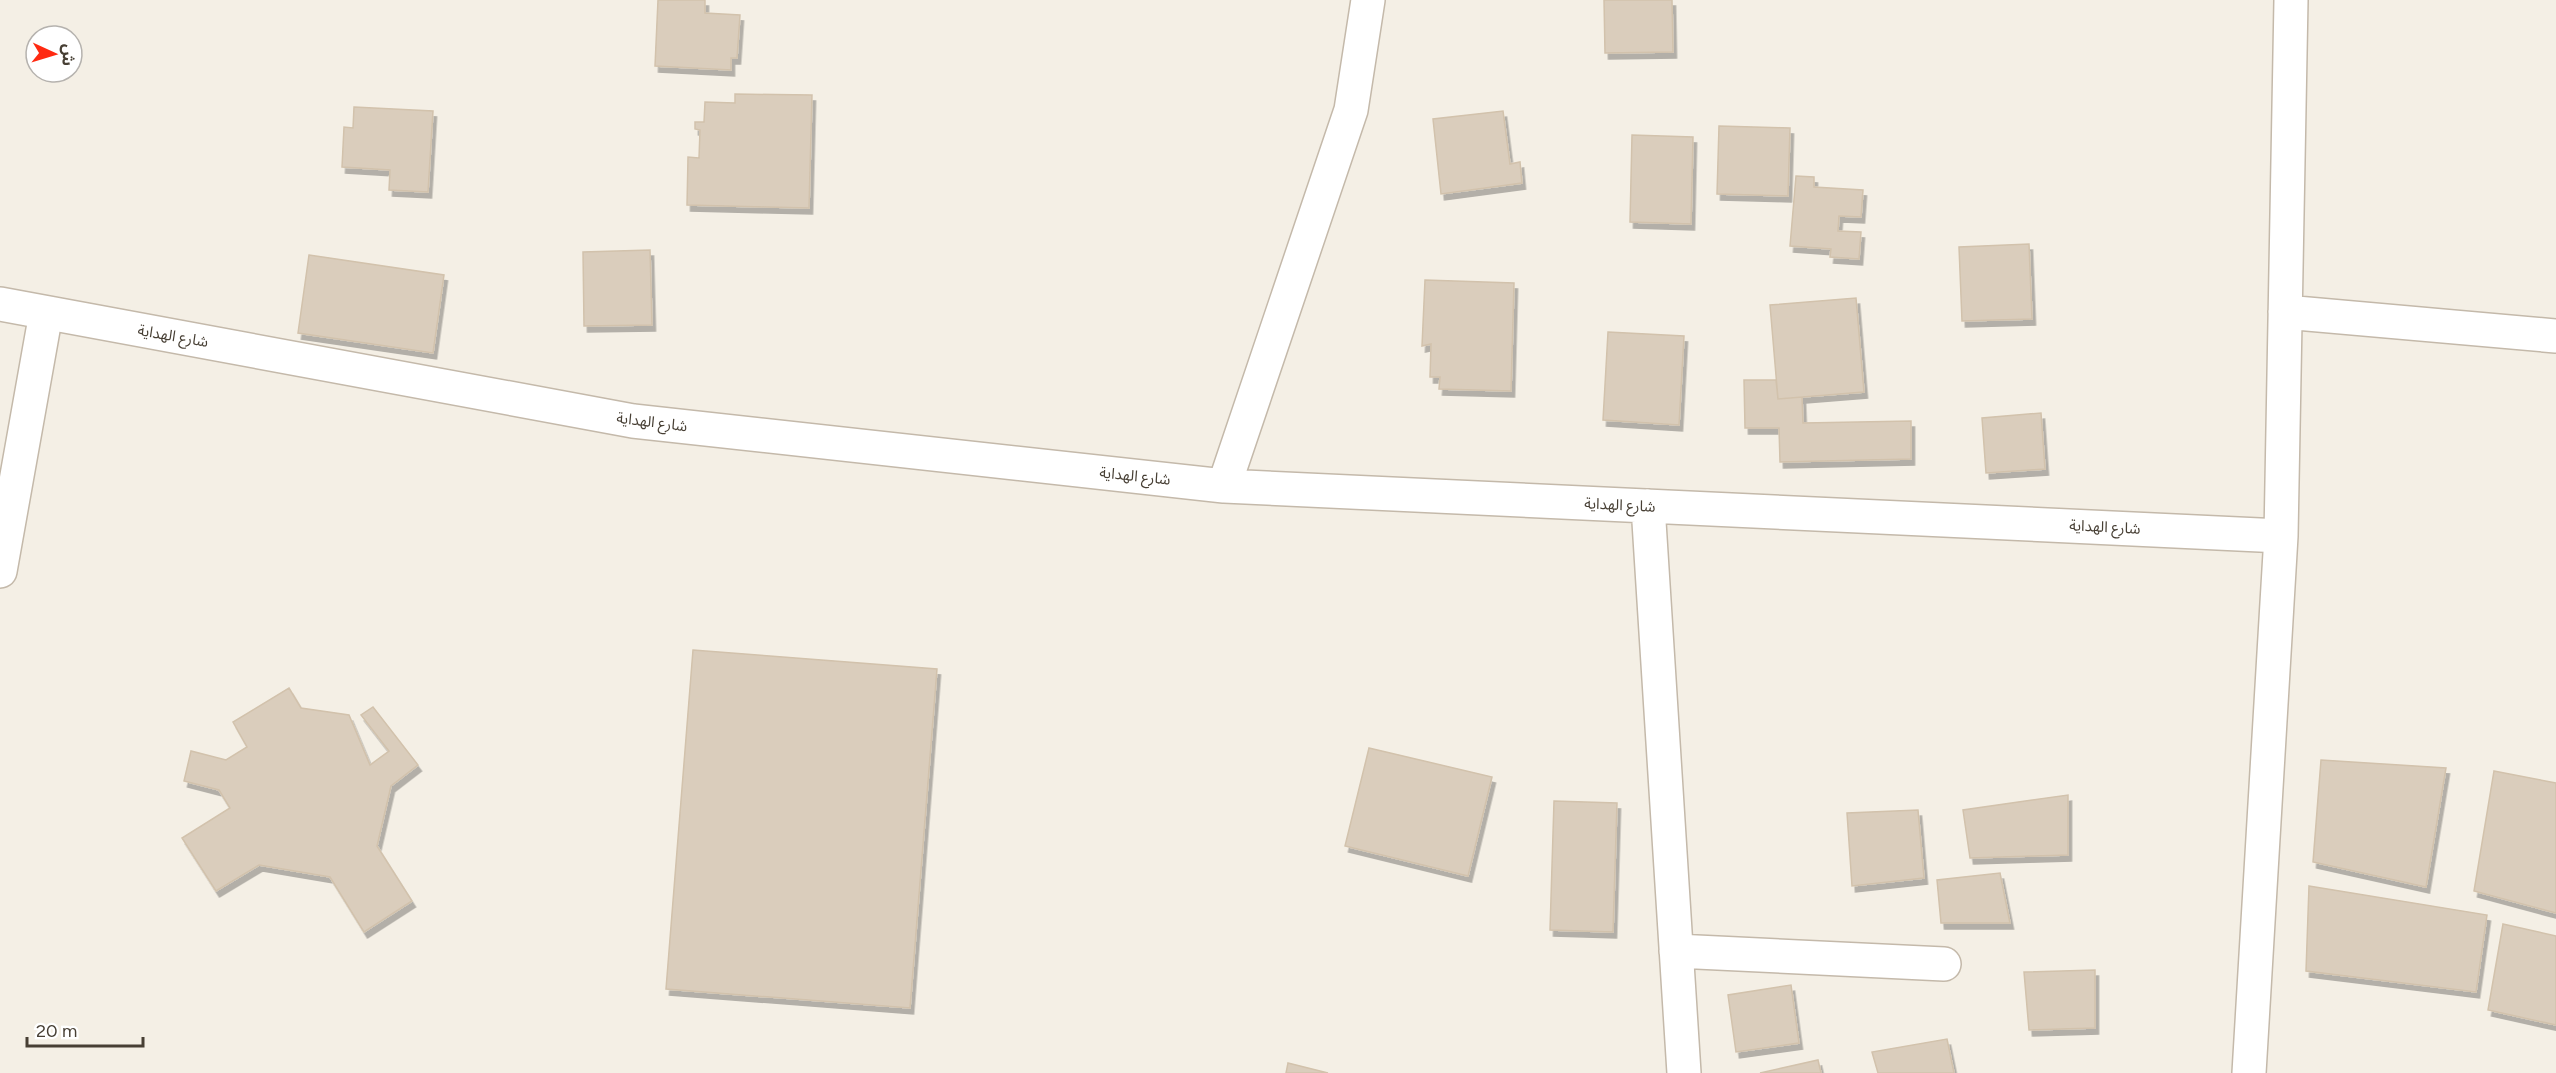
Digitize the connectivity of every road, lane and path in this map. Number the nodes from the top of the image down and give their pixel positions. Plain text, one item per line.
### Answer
1 (1368, 0) edge
2 (2291, 0) edge
3 (0, 304) edge
4 (2285, 312) junction
5 (46, 313) junction
6 (2556, 336) edge
7 (1224, 486) junction
8 (1648, 506) junction
9 (2281, 536) junction
10 (0, 571) edge
11 (1676, 951) junction
12 (1944, 964) dead end
13 (1684, 1073) edge
14 (2249, 1073) edge

1 - 7 street
2 - 4 street
3 - 5 street, شارع الهداية
4 - 6 street
4 - 9 street
5 - 7 street, شارع الهداية
5 - 10 street
7 - 8 street, شارع الهداية
8 - 9 street, شارع الهداية
8 - 11 street
9 - 14 street
11 - 12 street
11 - 13 street

